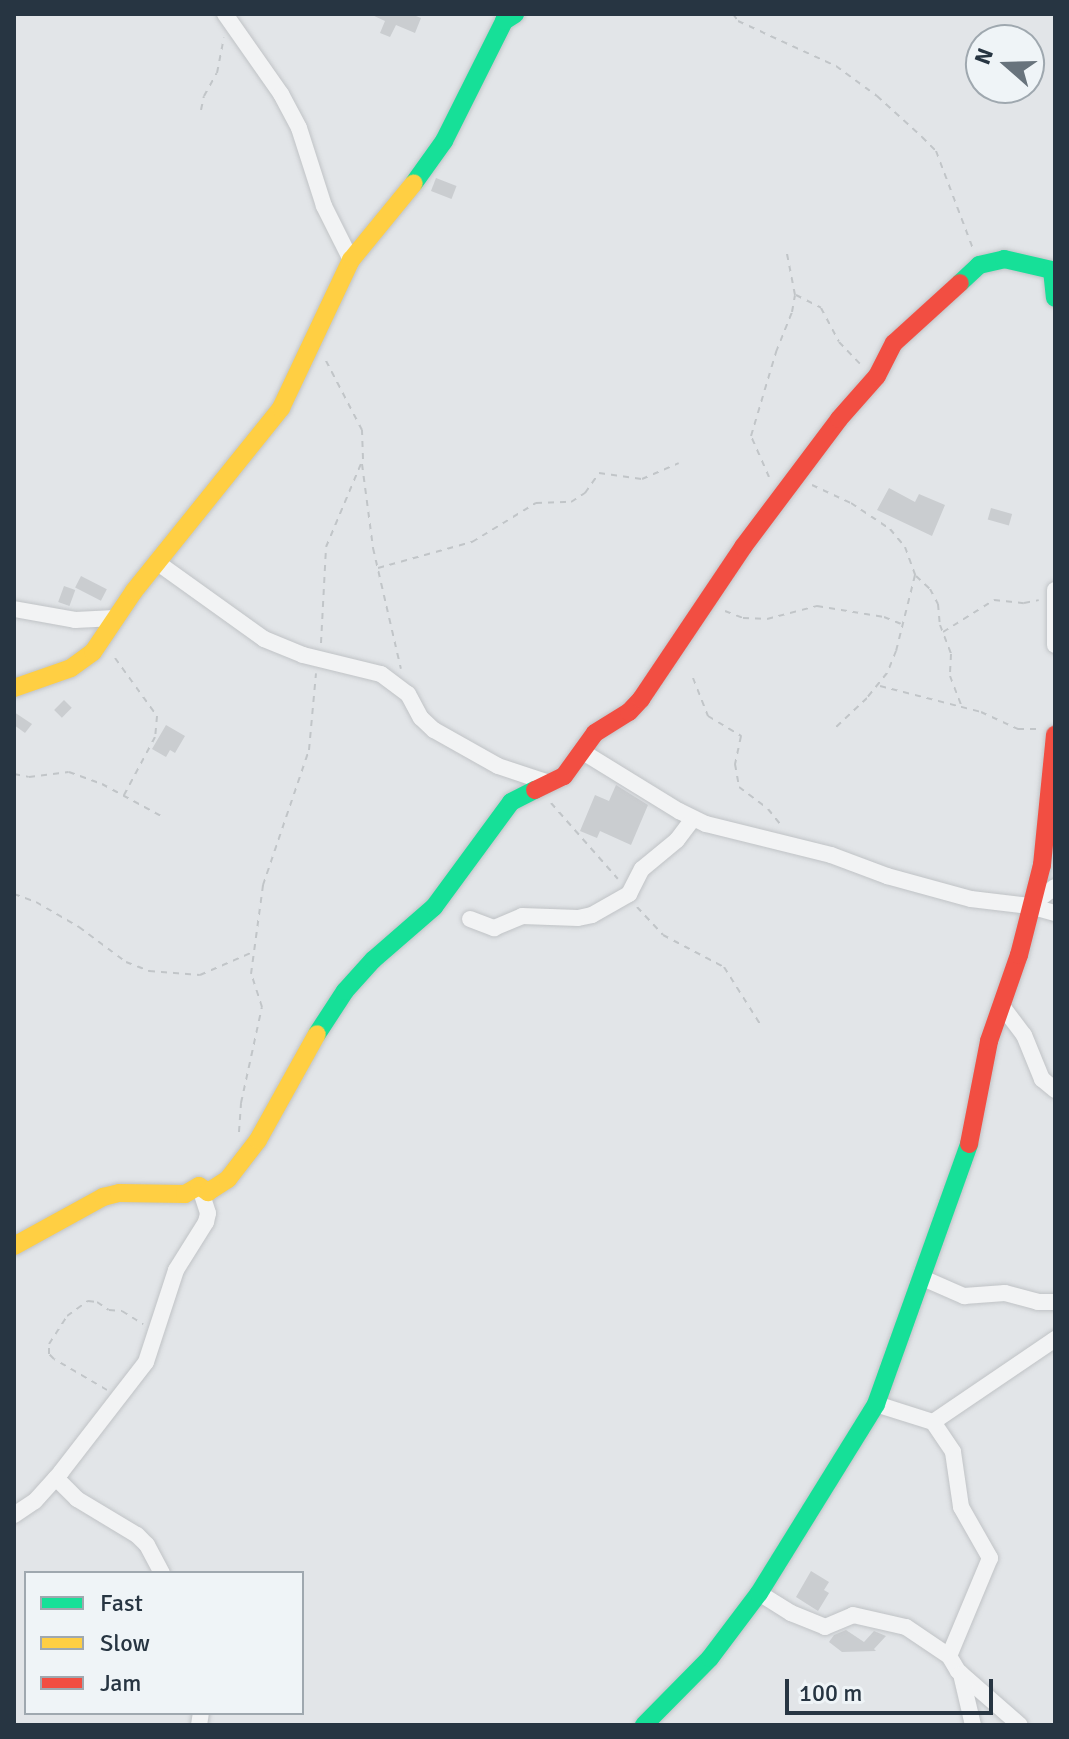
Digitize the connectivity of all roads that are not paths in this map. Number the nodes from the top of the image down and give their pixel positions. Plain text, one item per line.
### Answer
1 (515, 14) edge
2 (229, 19) edge
3 (351, 260) junction
4 (1054, 267) edge
5 (1055, 298) edge
6 (158, 563) junction
7 (1050, 594) edge
8 (14, 609) edge
9 (115, 618) junction
10 (1055, 645) edge
11 (14, 688) edge
12 (1049, 732) edge
13 (583, 752) junction
14 (546, 782) junction
15 (693, 819) junction
16 (1055, 887) edge
17 (1030, 906) junction
18 (1055, 913) edge
19 (470, 919) dead end
20 (1002, 1006) junction
21 (1053, 1087) edge
22 (199, 1186) junction
23 (14, 1246) edge
24 (925, 1279) junction
25 (1055, 1302) edge
26 (1054, 1341) edge
27 (876, 1404) junction
28 (933, 1422) junction
29 (56, 1478) junction
30 (14, 1515) edge
31 (161, 1571) edge
32 (759, 1593) junction
33 (949, 1656) junction
34 (961, 1674) junction
35 (644, 1725) edge
36 (973, 1725) edge
37 (1020, 1725) edge

1 - 3 street
2 - 3 street
3 - 6 street
4 - 5 street
4 - 13 street
6 - 9 street
6 - 14 street
7 - 10 street
8 - 9 street
9 - 11 street
12 - 17 street
13 - 14 street
13 - 15 street
14 - 22 street
15 - 17 street
15 - 19 street
16 - 17 street
17 - 18 street
17 - 20 street
20 - 21 street
20 - 24 street
22 - 23 street
22 - 29 street
24 - 25 street
24 - 27 street
26 - 28 street
27 - 28 street
27 - 32 street
28 - 33 street
29 - 30 street
29 - 31 street
32 - 33 street
32 - 35 street
33 - 34 street
34 - 36 street
34 - 37 street

